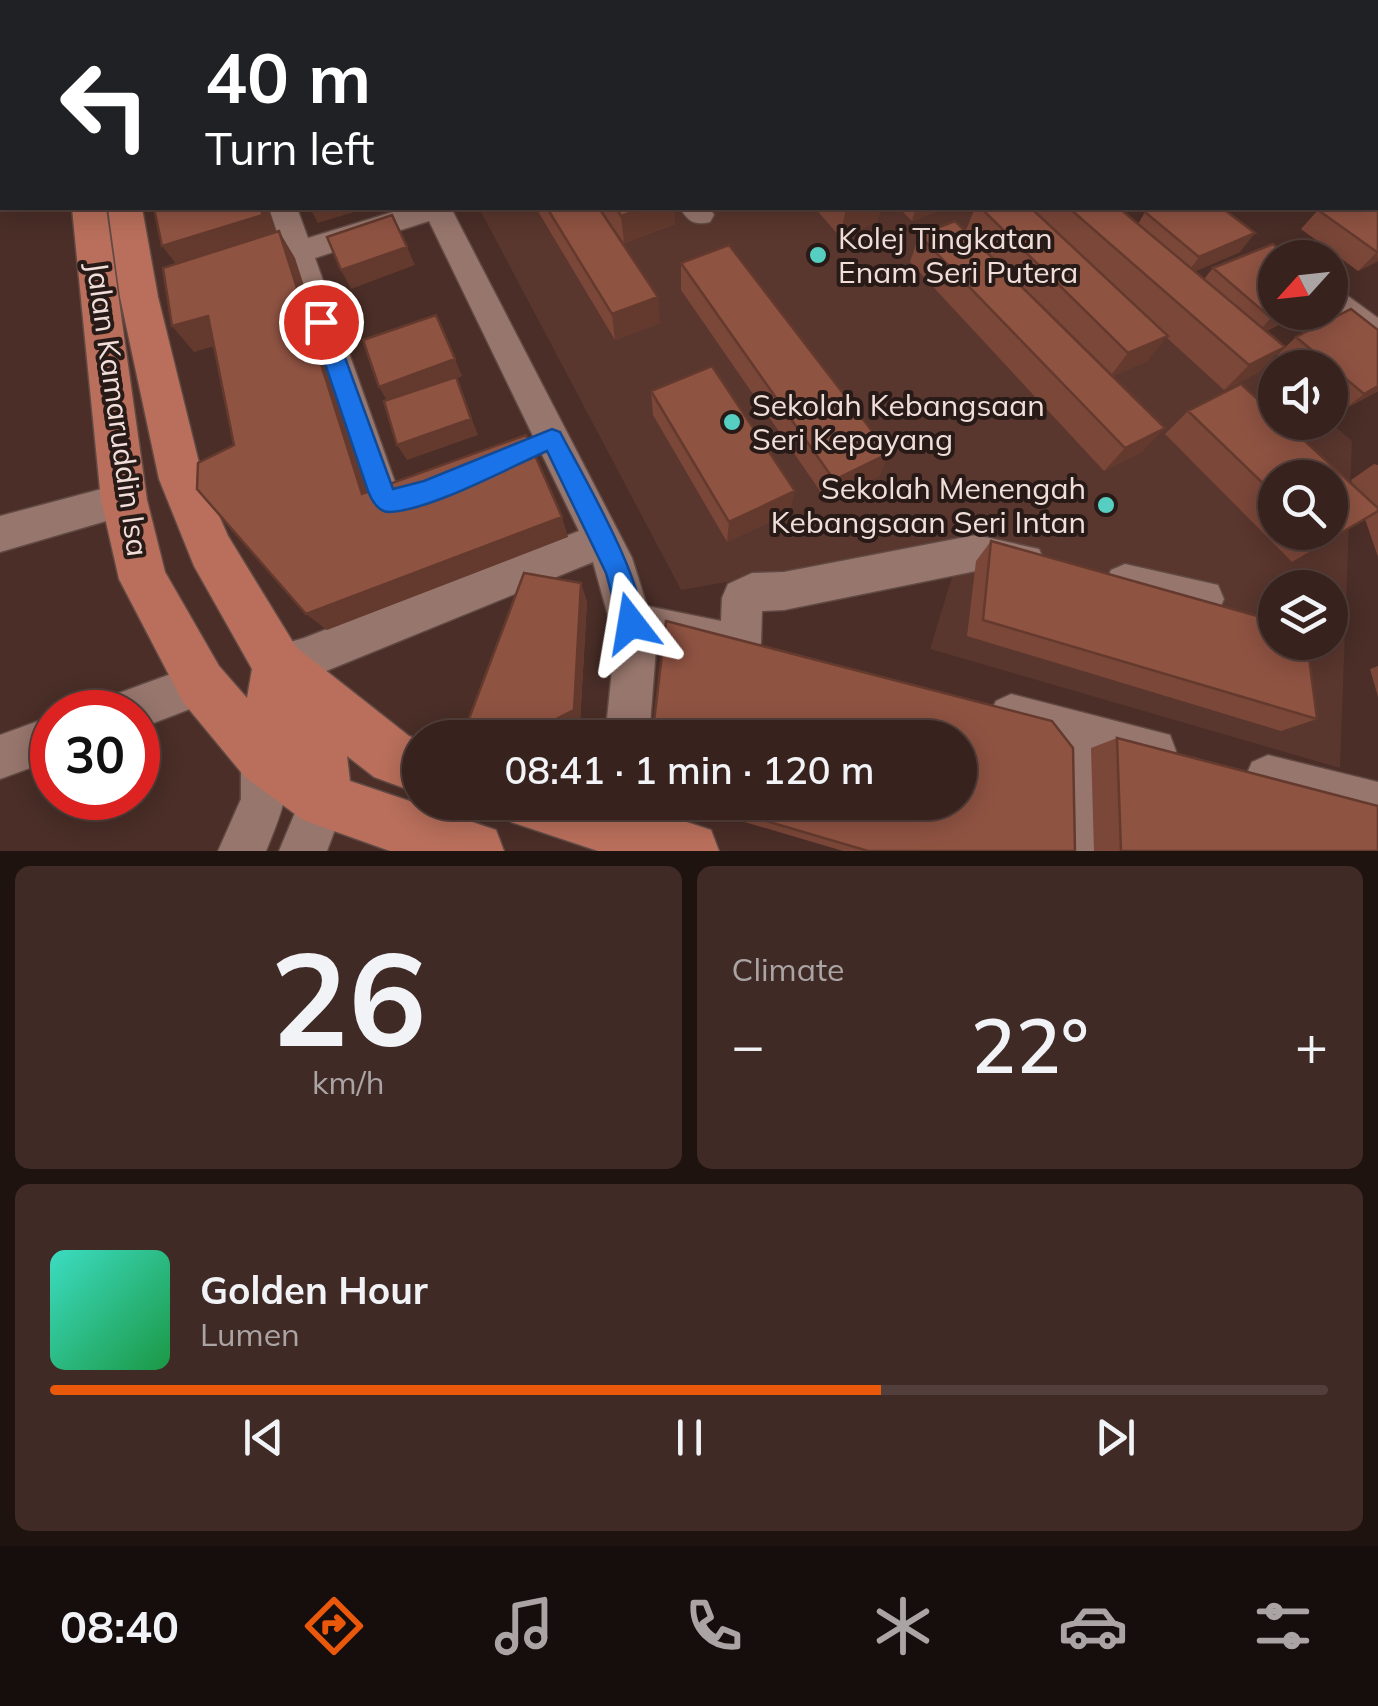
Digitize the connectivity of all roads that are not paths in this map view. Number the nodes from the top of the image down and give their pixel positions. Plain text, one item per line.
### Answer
1 (89, 210) edge
2 (126, 210) edge
3 (284, 210) edge
4 (431, 210) edge
5 (438, 210) edge
6 (298, 254) junction
7 (245, 268) edge
8 (1348, 312) edge
9 (1378, 335) edge
10 (552, 438) junction
11 (516, 454) edge
12 (445, 484) edge
13 (124, 500) junction
14 (0, 534) edge
15 (602, 540) junction
16 (210, 551) junction
17 (1204, 598) edge
18 (631, 623) junction
19 (278, 665) junction
20 (201, 684) junction
21 (160, 699) edge
22 (980, 708) edge
23 (629, 720) edge
24 (1076, 732) junction
25 (30, 746) edge
26 (0, 757) edge
27 (264, 758) junction
28 (402, 761) edge
29 (1378, 805) edge
30 (592, 820) edge
31 (313, 826) edge
32 (619, 828) edge
33 (242, 851) edge
34 (476, 851) edge
35 (690, 851) edge
36 (1078, 851) edge

1 - 13 main road, Jalan Kamaruddin Isa
2 - 16 main road, Jalan Kamaruddin Isa
3 - 6 street
4 - 6 street
5 - 10 street
6 - 7 street
6 - 12 street
8 - 9 street
10 - 11 street
10 - 15 street
13 - 14 street
13 - 16 main road
13 - 20 main road, Jalan Kamaruddin Isa
15 - 18 street
15 - 19 street
16 - 19 main road, Jalan Kamaruddin Isa
17 - 18 street
18 - 23 street
19 - 28 main road, Jalan Kamaruddin Isa
19 - 31 main road
20 - 21 street
20 - 27 main road, Jalan Kamaruddin Isa
22 - 24 street
24 - 29 street
24 - 36 street
25 - 26 street
27 - 31 main road, Jalan Kamaruddin Isa
27 - 33 street
30 - 32 main road
31 - 34 main road, Jalan Kamaruddin Isa
32 - 35 main road

